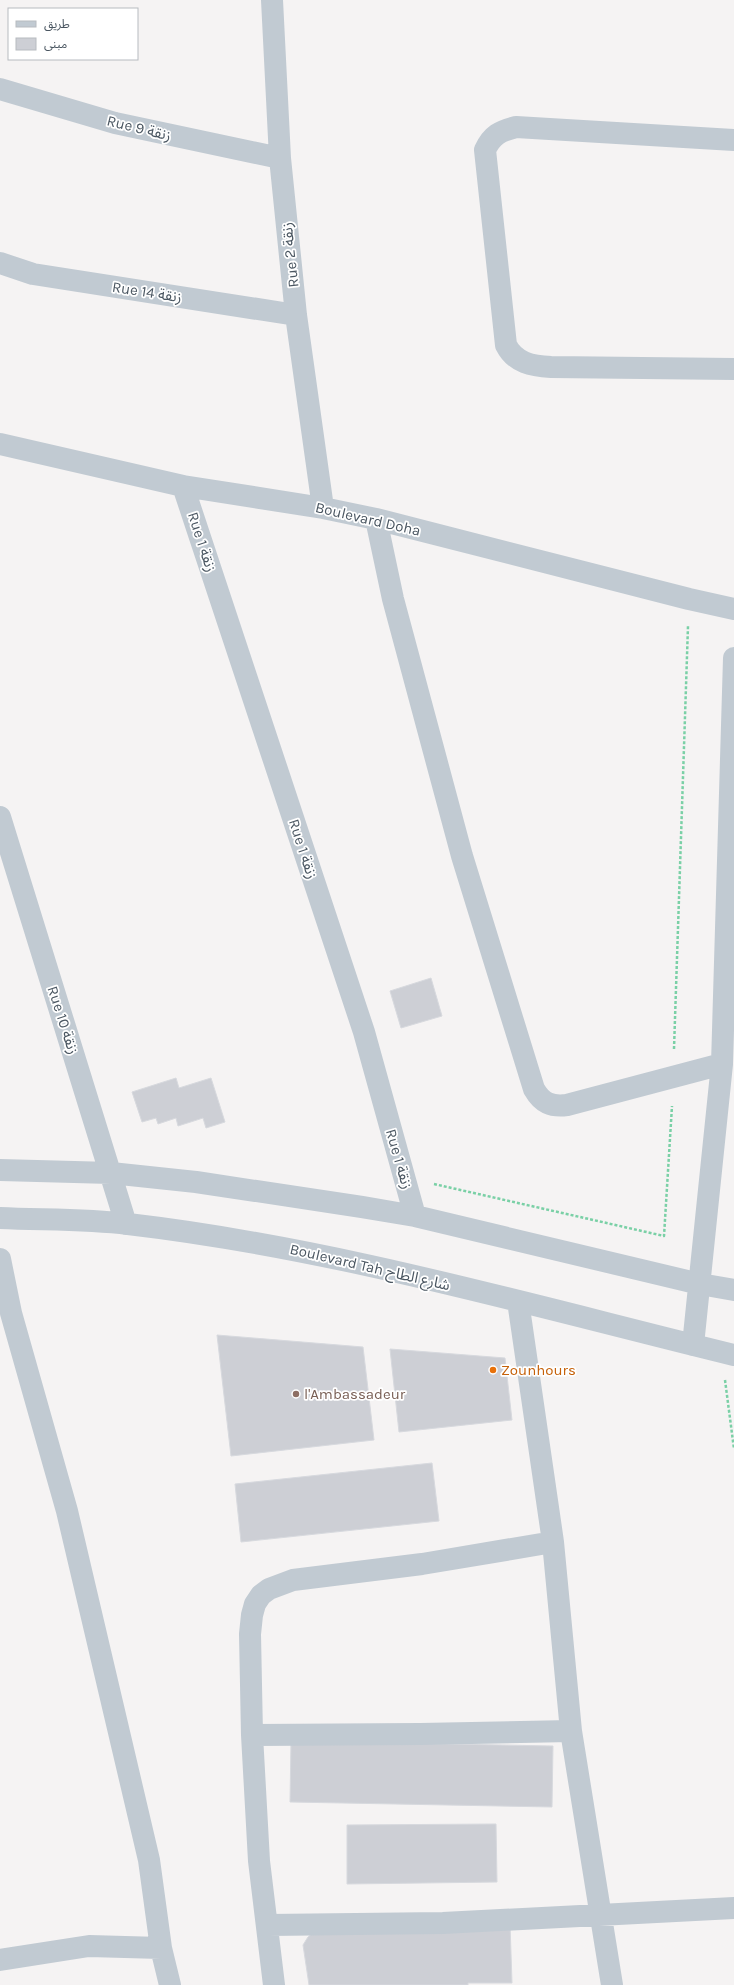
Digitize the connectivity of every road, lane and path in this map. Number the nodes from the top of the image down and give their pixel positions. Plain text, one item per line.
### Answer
1 (272, 0) edge
2 (0, 89) edge
3 (734, 140) edge
4 (280, 158) junction
5 (0, 263) edge
6 (296, 315) junction
7 (734, 369) edge
8 (0, 444) edge
9 (183, 486) junction
10 (323, 508) junction
11 (376, 519) junction
12 (689, 599) junction
13 (734, 609) edge
14 (734, 658) edge
15 (0, 816) edge
16 (730, 916) edge
17 (722, 1064) junction
18 (673, 1076) junction
19 (0, 1170) edge
20 (111, 1173) junction
21 (404, 1177) junction
22 (415, 1216) junction
23 (0, 1218) edge
24 (126, 1224) junction
25 (0, 1259) edge
26 (700, 1284) junction
27 (734, 1290) edge
28 (518, 1301) junction
29 (693, 1345) junction
30 (728, 1353) edge
31 (734, 1449) edge
32 (553, 1542) junction
33 (571, 1731) junction
34 (252, 1735) junction
35 (734, 1908) edge
36 (602, 1916) junction
37 (268, 1925) junction
38 (161, 1948) junction
39 (0, 1960) edge
40 (170, 1985) edge
41 (274, 1985) edge
42 (612, 1985) edge

1 - 4 street, Rue 2 زنقة
2 - 4 street, Rue 9 زنقة
3 - 7 street
4 - 6 street, Rue 2 زنقة
5 - 6 street, Rue 14 زنقة
6 - 10 street, Rue 2 زنقة
8 - 9 street, Boulevard Doha
9 - 10 street, Boulevard Doha
9 - 21 street, Rue 1 زنقة
10 - 11 street, Boulevard Doha
11 - 12 street, Boulevard Doha
11 - 18 street
12 - 13 street, Boulevard Doha
12 - 18 path
14 - 16 street
15 - 20 street, Rue 10 زنقة
16 - 17 street
17 - 18 street
17 - 26 street
18 - 21 path
19 - 20 street
20 - 22 street
20 - 24 street, Rue 10 زنقة
21 - 22 street, Rue 1 زنقة
22 - 26 street
23 - 24 street, Boulevard Tah شارع الطاح
24 - 28 street, Boulevard Tah شارع الطاح
25 - 38 street
26 - 27 street
26 - 29 street
28 - 29 street, Boulevard Tah شارع الطاح
28 - 32 street
29 - 30 street, Boulevard Tah شارع الطاح
30 - 31 path
32 - 33 street
32 - 34 street
33 - 34 street
33 - 36 street
34 - 37 street
35 - 36 street
36 - 37 street
36 - 42 street
37 - 41 street
38 - 39 street
38 - 40 street

